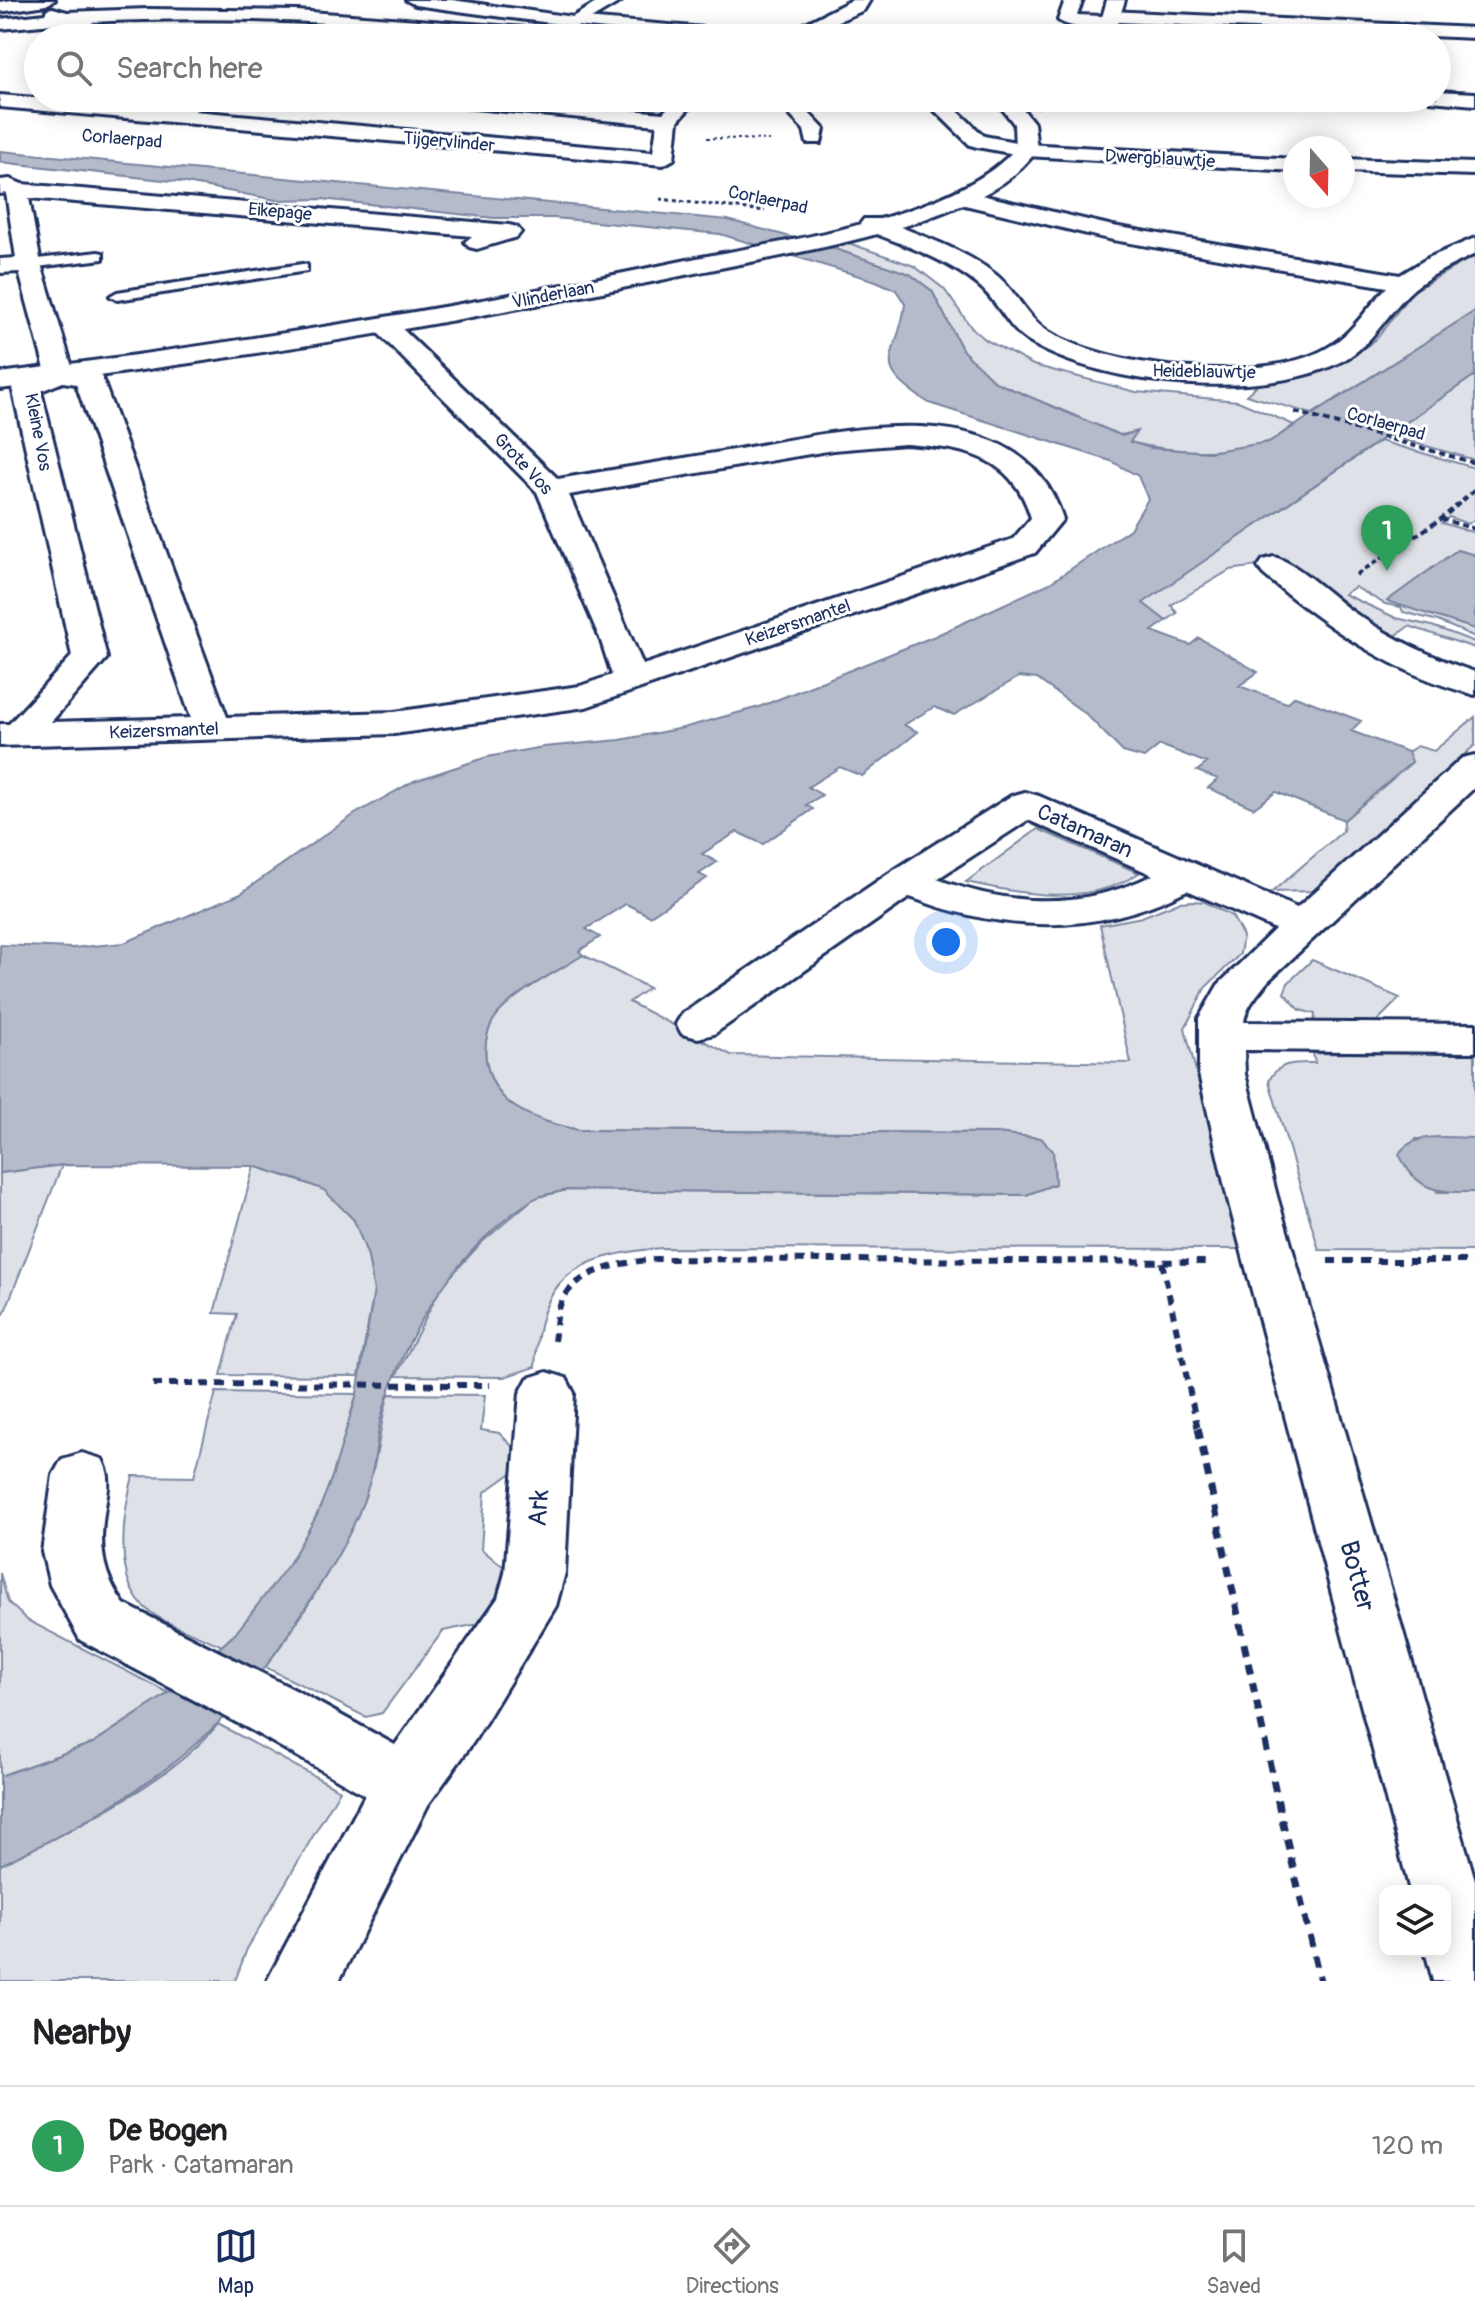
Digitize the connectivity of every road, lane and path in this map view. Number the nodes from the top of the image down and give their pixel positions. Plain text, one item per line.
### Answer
1 (415, 0) edge
2 (614, 0) edge
3 (861, 0) edge
4 (1074, 0) edge
5 (1172, 0) edge
6 (20, 2) edge
7 (47, 6) edge
8 (0, 7) edge
9 (1112, 13) edge
10 (1168, 19) junction
11 (573, 22) junction
12 (0, 24) edge
13 (86, 24) edge
14 (464, 24) edge
15 (597, 24) edge
16 (817, 24) edge
17 (1064, 24) edge
18 (1075, 24) edge
19 (1220, 24) edge
20 (1368, 24) edge
21 (1405, 24) edge
22 (1451, 30) edge
23 (1475, 33) edge
24 (1451, 98) edge
25 (1475, 99) edge
26 (0, 101) edge
27 (24, 103) edge
28 (130, 112) edge
29 (173, 112) edge
30 (541, 112) edge
31 (678, 112) edge
32 (797, 112) edge
33 (950, 112) edge
34 (1016, 112) edge
35 (165, 115) junction
36 (667, 128) junction
37 (814, 139) joint
38 (1026, 150) junction
39 (1283, 165) edge
40 (1355, 165) edge
41 (1475, 169) edge
42 (9, 188) edge
43 (960, 197) junction
44 (652, 199) dead end
45 (872, 224) junction
46 (828, 235) junction
47 (477, 242) dead end
48 (1475, 245) edge
49 (98, 256) dead end
50 (29, 264) junction
51 (0, 266) edge
52 (302, 268) dead end
53 (1404, 283) junction
54 (117, 296) dead end
55 (384, 325) junction
56 (60, 373) junction
57 (0, 381) edge
58 (1285, 410) dead end
59 (1475, 463) edge
60 (551, 489) junction
61 (1475, 490) edge
62 (1441, 519) junction
63 (1474, 528) edge
64 (1274, 567) dead end
65 (1314, 602) junction
66 (631, 680) junction
67 (1475, 684) edge
68 (213, 729) junction
69 (10, 735) edge
70 (1475, 766) edge
71 (1186, 875) junction
72 (906, 881) junction
73 (1301, 925) junction
74 (698, 1024) dead end
75 (1219, 1036) junction
76 (1475, 1038) edge
77 (1271, 1261) junction
78 (1475, 1261) edge
79 (1162, 1262) junction
80 (153, 1384) dead end
81 (464, 1385) dead end
82 (547, 1393) joint
83 (82, 1475) dead end
84 (405, 1784) junction
85 (1442, 1885) edge
86 (1451, 1919) edge
87 (302, 1981) edge
88 (1320, 1981) edge
89 (1468, 1981) edge

1 - 11 street
2 - 11 street
3 - 16 street
4 - 17 street
5 - 10 street
6 - 7 street
6 - 8 street
7 - 12 street
7 - 13 street
7 - 14 street
9 - 10 street
9 - 18 street
10 - 19 street
11 - 15 street
20 - 21 street
22 - 23 street
24 - 25 street
26 - 27 street, Tijgervlinder
28 - 35 street, Tijgervlinder
29 - 35 street, Tijgervlinder
30 - 36 street
31 - 36 street, Tijgervlinder
32 - 37 street
33 - 38 street, Dwergblauwtje
34 - 38 street
35 - 36 street, Tijgervlinder
36 - 37 path
38 - 39 street, Dwergblauwtje
38 - 43 street, Vlinderlaan
40 - 41 street
42 - 47 street, Eikepage
42 - 50 street
43 - 45 street, Vlinderlaan
43 - 53 street
44 - 46 path, Corlaerpad
45 - 46 street, Vlinderlaan
45 - 53 street, Heideblauwtje
46 - 55 street, Vlinderlaan
48 - 53 street, Heideblauwtje
49 - 50 lane
50 - 51 street
50 - 56 street
52 - 54 lane
55 - 56 street, Vlinderlaan
55 - 60 street, Grote Vos
56 - 57 street, Vlinderlaan
56 - 68 street, Kleine Vos
56 - 69 street, Kleine Vos
58 - 59 path, Corlaerpad
60 - 66 street, Grote Vos
60 - 66 street, Keizersmantel
61 - 62 path
62 - 63 path
62 - 65 path
64 - 65 street
65 - 67 street
66 - 68 street, Keizersmantel
68 - 69 street, Keizersmantel
70 - 73 street
71 - 72 street
71 - 72 street, Catamaran
71 - 73 street, Catamaran
72 - 74 street, Catamaran
73 - 75 street
75 - 76 street
75 - 77 street
77 - 78 path
77 - 79 path
77 - 85 street, Botter
79 - 82 path
79 - 88 path
80 - 81 path
82 - 84 street, Ark
83 - 84 street
84 - 87 street, Ark
86 - 89 street, Botter

